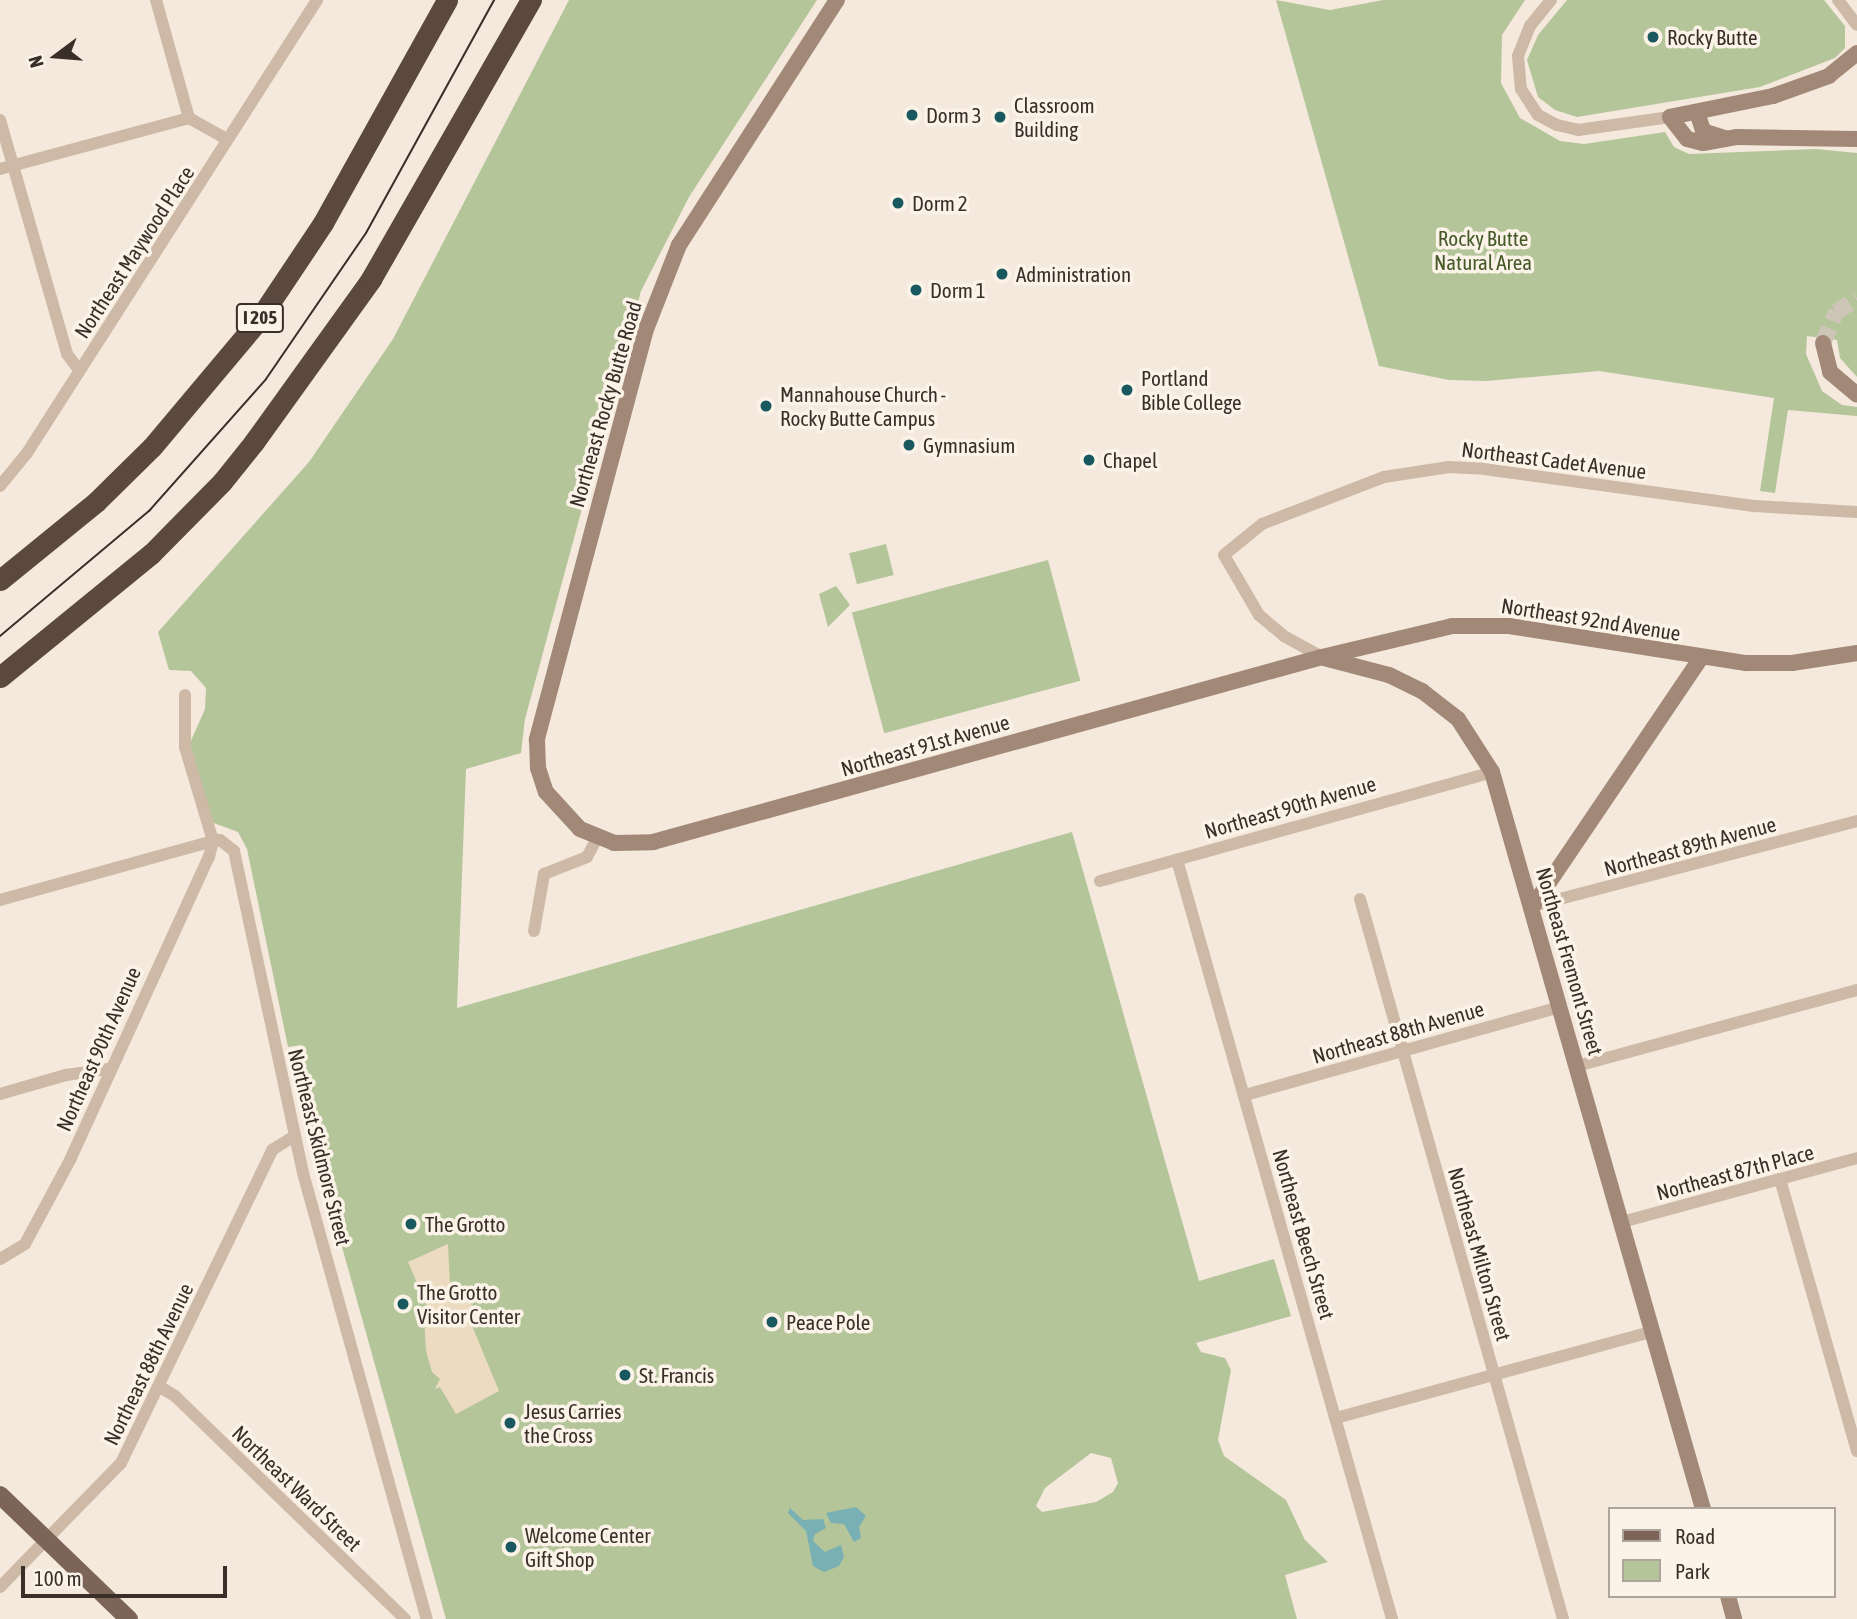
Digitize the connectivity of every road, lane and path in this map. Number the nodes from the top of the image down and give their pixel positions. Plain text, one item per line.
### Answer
1 (156, 0) edge
2 (317, 0) edge
3 (447, 0) edge
4 (531, 0) edge
5 (836, 0) edge
6 (1551, 0) edge
7 (1839, 0) edge
8 (1856, 19) edge
9 (1857, 53) edge
10 (1697, 112) junction
11 (1670, 117) junction
12 (189, 118) junction
13 (0, 120) edge
14 (225, 138) junction
15 (1725, 138) junction
16 (1857, 139) edge
17 (6, 167) edge
18 (1822, 343) tunnel mouth
19 (79, 370) junction
20 (1857, 395) edge
21 (0, 486) edge
22 (1857, 512) edge
23 (1224, 555) joint
24 (0, 580) edge
25 (1857, 653) edge
26 (1322, 657) junction
27 (1701, 658) junction
28 (0, 677) edge
29 (185, 695) dead end
30 (1492, 772) junction
31 (1857, 821) edge
32 (597, 838) junction
33 (213, 841) junction
34 (1177, 860) junction
35 (1100, 881) dead end
36 (1360, 899) dead end
37 (0, 900) edge
38 (1534, 906) junction
39 (534, 931) dead end
40 (1857, 990) edge
41 (1560, 1007) junction
42 (1402, 1051) junction
43 (1577, 1066) junction
44 (108, 1069) junction
45 (0, 1094) edge
46 (1245, 1095) junction
47 (294, 1136) junction
48 (1857, 1158) edge
49 (1780, 1179) junction
50 (1622, 1222) junction
51 (0, 1259) edge
52 (1653, 1331) junction
53 (1494, 1374) junction
54 (160, 1387) junction
55 (1336, 1418) junction
56 (1857, 1451) edge
57 (0, 1495) edge
58 (1702, 1507) edge
59 (48, 1541) junction
60 (0, 1587) edge
61 (1729, 1598) edge
62 (129, 1619) edge
63 (405, 1619) edge
64 (427, 1619) edge
65 (1392, 1619) edge
66 (1563, 1619) edge
67 (1734, 1619) edge

1 - 12 street
2 - 14 street, Northeast Maywood Place
3 - 24 highway, I 205
4 - 28 highway
5 - 32 street, Northeast Rocky Butte Road
6 - 11 street
7 - 8 street
9 - 10 street
10 - 11 street
10 - 15 street
11 - 15 street
12 - 14 street
12 - 17 street
13 - 17 street
14 - 19 street, Northeast Maywood Place
15 - 16 street
17 - 19 street
18 - 20 street
19 - 21 street, Northeast Maywood Place
22 - 23 street, Northeast Cadet Avenue
23 - 26 street, Northeast Fremont Street
25 - 27 street, Northeast 92nd Avenue
26 - 27 street, Northeast 92nd Avenue
26 - 30 street, Northeast Fremont Street
26 - 32 street, Northeast 91st Avenue
27 - 38 street
29 - 33 street
30 - 34 street, Northeast 90th Avenue
30 - 38 street, Northeast Fremont Street
31 - 38 street, Northeast 89th Avenue
32 - 39 street
33 - 37 street
33 - 44 street, Northeast 90th Avenue
33 - 47 street, Northeast Skidmore Street
34 - 35 street, Northeast 90th Avenue
34 - 46 street, Northeast Beech Street
36 - 42 street, Northeast Milton Street
38 - 41 street, Northeast Fremont Street
40 - 43 street
41 - 42 street, Northeast 88th Avenue
41 - 43 street, Northeast Fremont Street
42 - 46 street, Northeast 88th Avenue
42 - 53 street, Northeast Milton Street
43 - 50 street, Northeast Fremont Street
44 - 45 street
44 - 51 street, Northeast 90th Avenue
46 - 55 street, Northeast Beech Street
47 - 54 street, Northeast 88th Avenue
47 - 64 street, Northeast Skidmore Street
48 - 49 street, Northeast 87th Place
49 - 50 street, Northeast 87th Place
49 - 56 street
50 - 52 street, Northeast Fremont Street
52 - 53 street
52 - 58 street, Northeast Fremont Street
53 - 55 street
53 - 66 street, Northeast Milton Street
54 - 59 street, Northeast 88th Avenue
54 - 63 street, Northeast Ward Street
55 - 65 street, Northeast Beech Street
57 - 59 main road
59 - 60 street, Northeast 88th Avenue
59 - 62 main road
61 - 67 street

